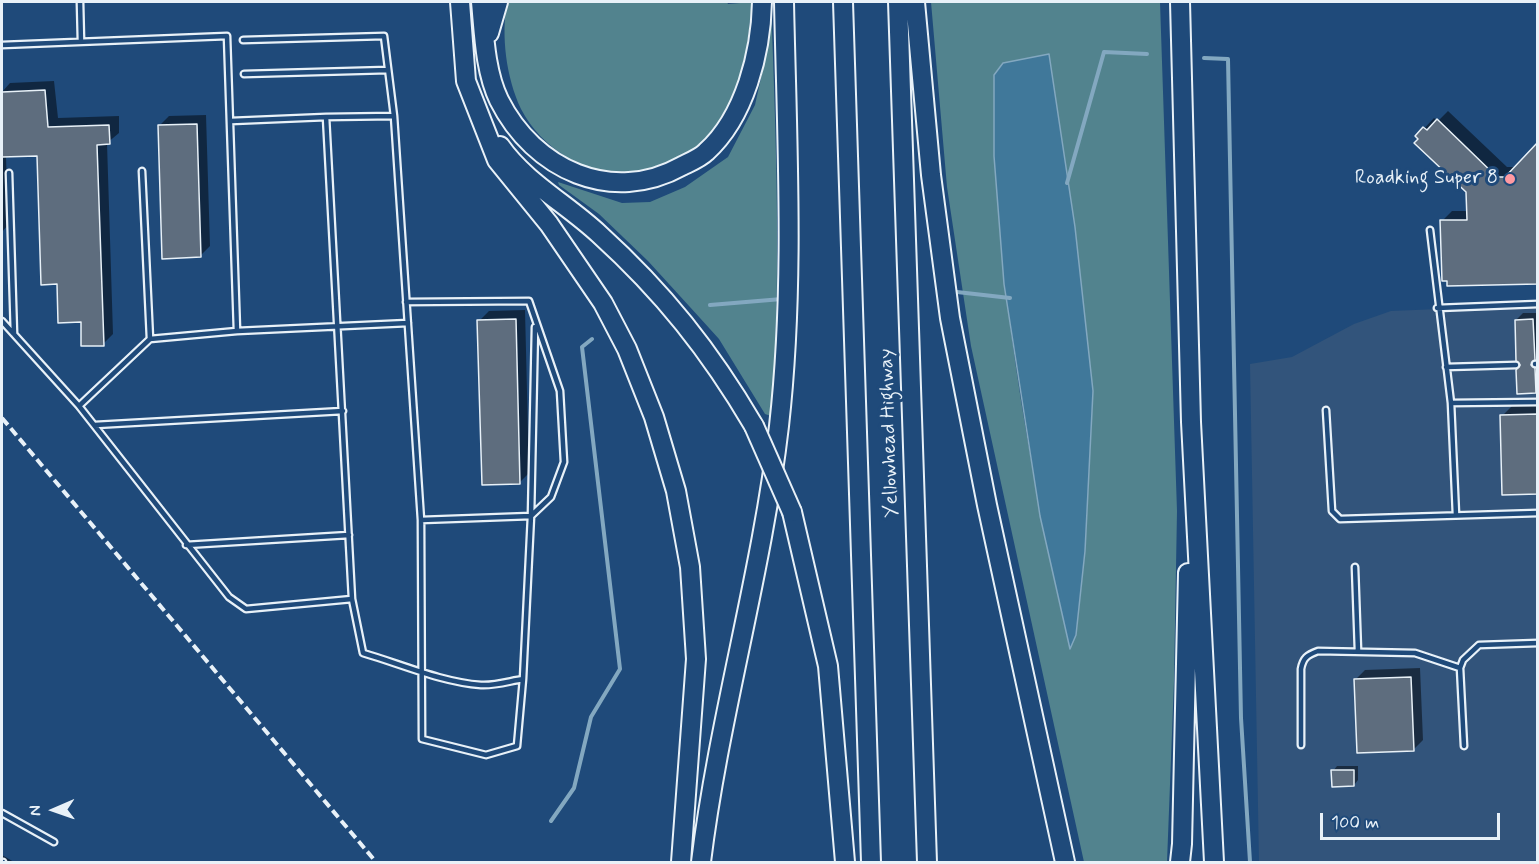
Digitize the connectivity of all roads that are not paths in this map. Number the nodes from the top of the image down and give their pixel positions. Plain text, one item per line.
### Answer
1 (80, 2) edge
2 (481, 2) edge
3 (498, 2) edge
4 (762, 2) edge
5 (784, 2) edge
6 (843, 2) edge
7 (898, 2) edge
8 (915, 2) edge
9 (1180, 2) edge
10 (1186, 2) edge
11 (460, 3) edge
12 (1180, 22) junction
13 (243, 40) dead end
14 (81, 42) junction
15 (2, 45) edge
16 (486, 47) junction
17 (388, 70) junction
18 (244, 74) dead end
19 (394, 116) junction
20 (326, 117) junction
21 (480, 118) junction
22 (231, 121) junction
23 (142, 171) dead end
24 (9, 173) dead end
25 (1430, 230) dead end
26 (406, 302) junction
27 (1538, 304) edge
28 (1437, 308) junction
29 (2, 321) edge
30 (535, 322) junction
31 (408, 323) junction
32 (338, 326) junction
33 (237, 331) junction
34 (14, 334) junction
35 (150, 339) junction
36 (1516, 364) dead end
37 (1446, 367) junction
38 (1538, 402) edge
39 (1451, 403) junction
40 (79, 406) junction
41 (1326, 410) dead end
42 (343, 411) junction
43 (1191, 422) junction
44 (95, 424) junction
45 (1538, 513) edge
46 (1456, 515) junction
47 (531, 516) junction
48 (421, 520) junction
49 (349, 535) junction
50 (186, 544) junction
51 (1355, 567) dead end
52 (352, 599) junction
53 (1538, 643) edge
54 (1358, 651) junction
55 (1460, 668) junction
56 (422, 670) junction
57 (523, 679) junction
58 (1301, 745) dead end
59 (1464, 746) dead end
60 (2, 813) edge
61 (926, 840) junction
62 (54, 842) dead end
63 (1213, 857) edge
64 (681, 862) edge
65 (701, 862) edge
66 (845, 862) edge
67 (871, 862) edge
68 (927, 862) edge
69 (938, 862) edge
70 (1065, 862) edge
71 (1180, 862) edge

1 - 14 lane
2 - 16 highway
3 - 16 highway
4 - 16 highway
5 - 65 highway
6 - 67 highway, Yellowhead Highway
7 - 61 highway, Yellowhead Highway
8 - 70 highway
9 - 12 highway
10 - 12 highway
11 - 21 highway
12 - 43 highway
13 - 17 lane
14 - 15 lane
14 - 22 lane
17 - 18 lane
17 - 19 lane
19 - 20 lane
19 - 26 lane
20 - 22 lane
20 - 32 lane
21 - 64 highway
21 - 66 highway, bridge
22 - 33 lane
23 - 35 lane
24 - 34 lane
25 - 28 lane
26 - 30 lane
26 - 31 lane
27 - 28 lane
28 - 37 lane
29 - 34 lane
30 - 47 lane
30 - 47 lane
31 - 32 lane
31 - 48 lane
32 - 33 lane
32 - 42 lane
33 - 35 lane
34 - 40 lane
35 - 40 lane
36 - 37 lane
37 - 39 lane
38 - 39 lane
39 - 46 lane
40 - 44 lane
41 - 46 lane
42 - 44 lane
42 - 49 lane
43 - 63 highway
43 - 71 highway
44 - 50 lane
45 - 46 lane
47 - 48 lane
47 - 57 lane
48 - 56 lane
49 - 50 lane
49 - 52 lane
50 - 52 lane
51 - 54 lane
52 - 56 lane
53 - 55 lane
54 - 55 lane
54 - 58 lane
55 - 59 lane
56 - 57 lane
56 - 57 lane
60 - 62 lane
61 - 68 highway, Yellowhead Highway
61 - 69 highway

